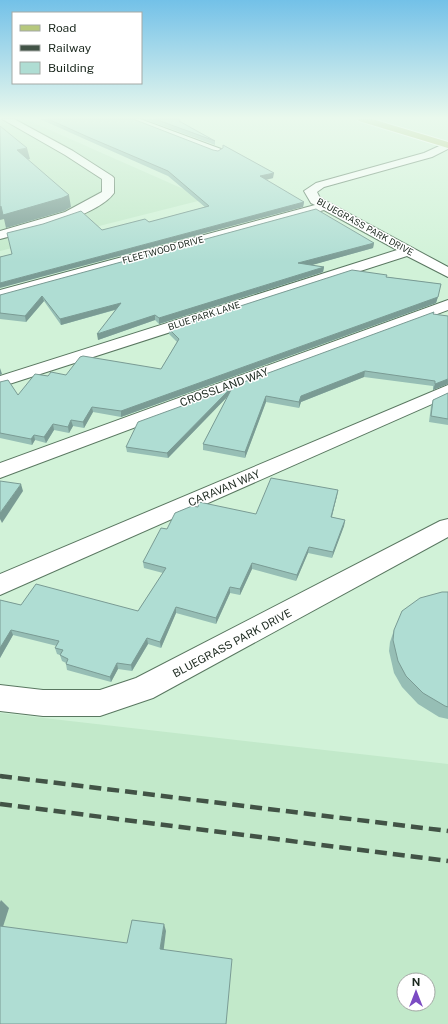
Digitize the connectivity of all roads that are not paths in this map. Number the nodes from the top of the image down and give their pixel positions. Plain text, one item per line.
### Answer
1 (91, 167) edge
2 (387, 167) edge
3 (326, 206) junction
4 (0, 235) edge
5 (409, 251) junction
6 (448, 273) edge
7 (0, 295) edge
8 (448, 305) edge
9 (0, 382) edge
10 (448, 390) edge
11 (0, 471) edge
12 (448, 527) edge
13 (0, 585) edge
14 (0, 698) edge

1 - 4 street
2 - 3 street, BLUEGRASS PARK DRIVE
3 - 5 street, BLUEGRASS PARK DRIVE
3 - 7 street, FLEETWOOD DRIVE
5 - 6 street, BLUEGRASS PARK DRIVE
5 - 9 street, BLUE PARK LANE
8 - 11 street, CROSSLAND WAY
10 - 13 street, CARAVAN WAY
12 - 14 street, BLUEGRASS PARK DRIVE

